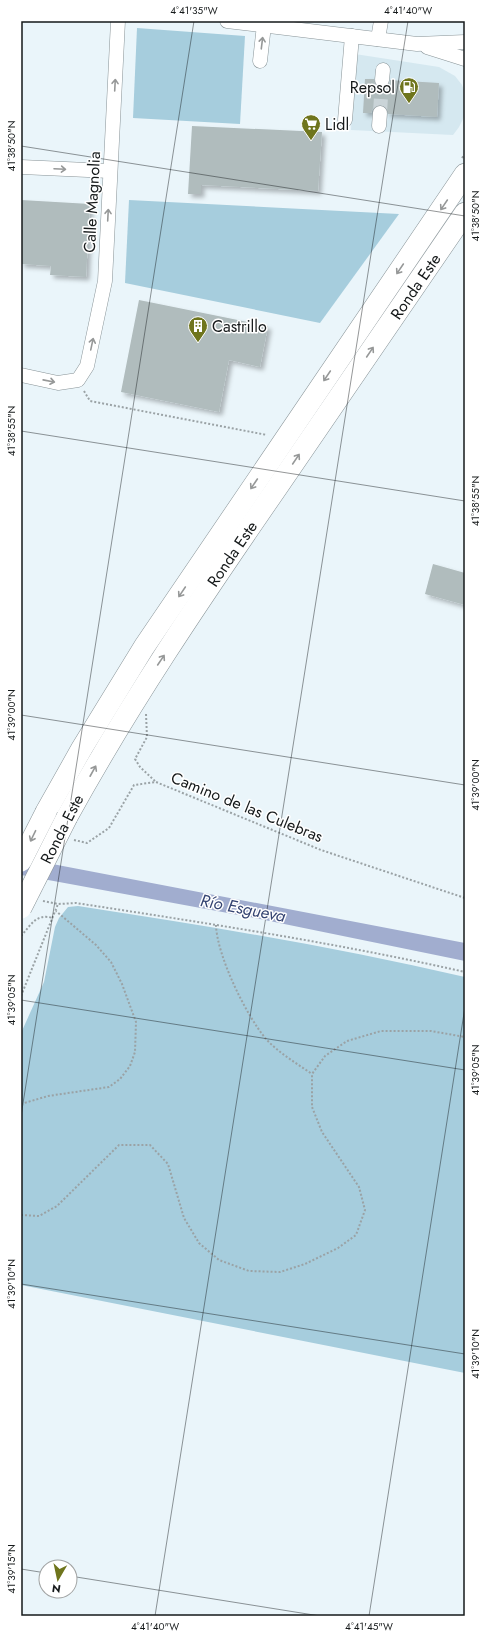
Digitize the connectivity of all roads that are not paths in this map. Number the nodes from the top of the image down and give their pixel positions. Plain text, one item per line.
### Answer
1 (118, 21) edge
2 (227, 21) edge
3 (381, 21) edge
4 (264, 26) junction
5 (305, 26) edge
6 (352, 36) junction
7 (378, 39) junction
8 (465, 42) edge
9 (417, 44) junction
10 (465, 59) edge
11 (260, 61) dead end
12 (345, 120) dead end
13 (21, 166) edge
14 (110, 171) junction
15 (465, 174) edge
16 (465, 213) edge
17 (21, 375) edge
18 (21, 861) edge
19 (21, 908) edge

14 -> 1 street, Calle Magnolia
2 - 4 street
3 - 7 street
4 - 5 street
11 -> 4 street
5 - 6 street
6 - 7 street
6 - 12 street
7 - 9 street
8 - 9 street
9 - 10 street
13 -> 14 street
17 -> 14 street, Calle Magnolia
15 -> 18 highway, Ronda Este, bridge
19 -> 16 highway, Ronda Este, bridge

